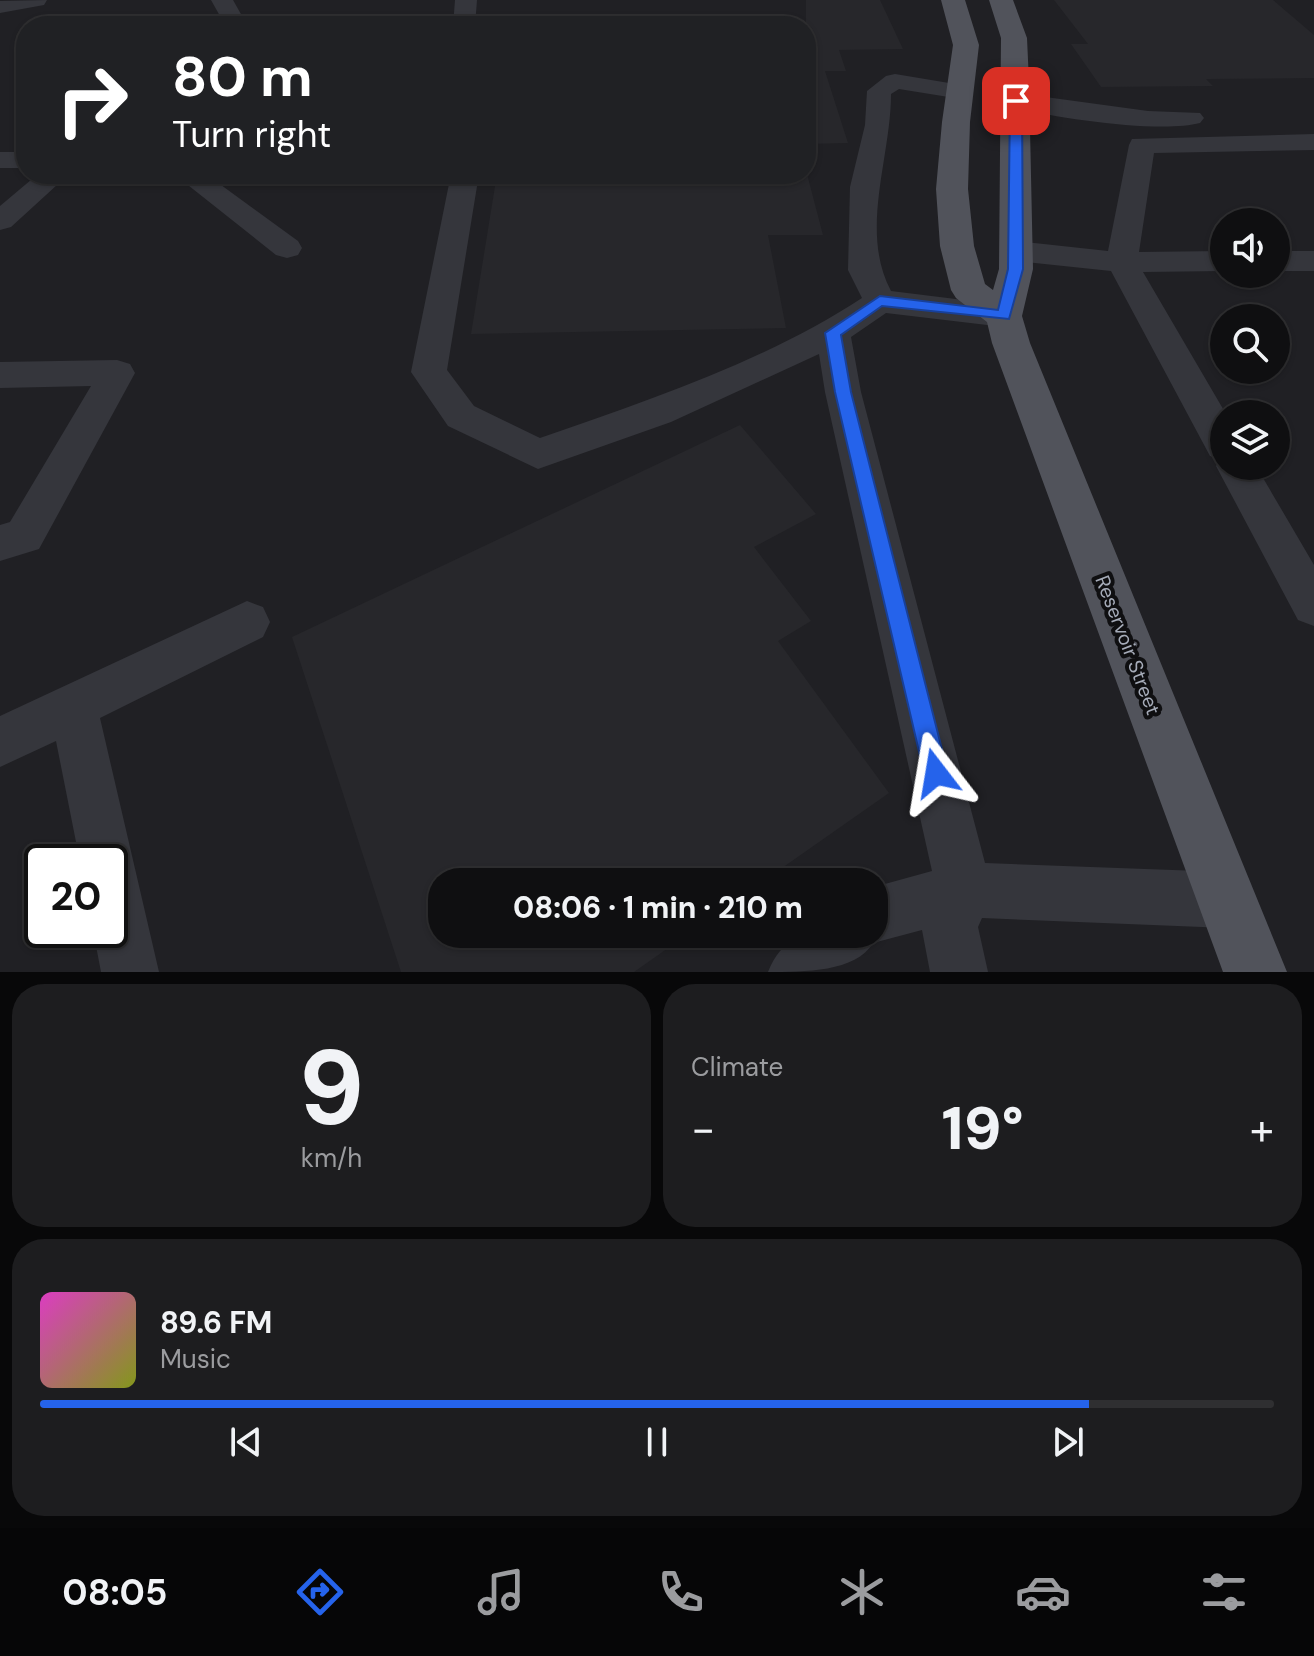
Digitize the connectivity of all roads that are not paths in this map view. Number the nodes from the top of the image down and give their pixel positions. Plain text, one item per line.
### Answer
1 (36, 0) edge
2 (953, 0) edge
3 (1001, 0) edge
4 (0, 7) edge
5 (961, 92) junction
6 (1016, 101) junction
7 (1209, 118) dead end
8 (1314, 142) edge
9 (43, 184) edge
10 (201, 184) edge
11 (463, 184) edge
12 (0, 221) edge
13 (957, 246) junction
14 (287, 248) dead end
15 (1016, 251) junction
16 (1210, 261) edge
17 (1290, 261) edge
18 (1314, 261) edge
19 (1122, 262) junction
20 (880, 301) junction
21 (1004, 316) junction
22 (833, 333) junction
23 (0, 375) edge
24 (1210, 420) edge
25 (1244, 480) edge
26 (0, 543) edge
27 (1314, 606) edge
28 (247, 622) dead end
29 (73, 707) junction
30 (0, 742) edge
31 (103, 844) edge
32 (964, 890) junction
33 (1227, 900) junction
34 (888, 911) edge
35 (829, 948) edge
36 (797, 972) edge
37 (959, 972) edge
38 (1255, 972) edge

1 - 4 lane
2 - 5 main road
3 - 6 main road
5 - 6 main road
5 - 13 main road
5 - 20 lane
6 - 7 lane
6 - 15 main road
8 - 19 lane
9 - 12 lane
10 - 14 lane
11 - 22 lane
13 - 15 main road
13 - 21 main road
15 - 19 lane
15 - 21 main road
16 - 19 lane
17 - 18 lane
19 - 24 lane
20 - 21 lane
20 - 22 lane
21 - 33 main road, Reservoir Street
22 - 32 lane
23 - 26 lane
25 - 27 lane
28 - 29 lane
29 - 30 lane
29 - 31 lane
32 - 33 lane
32 - 34 lane
32 - 37 lane
33 - 38 main road, Reservoir Street
35 - 36 lane

